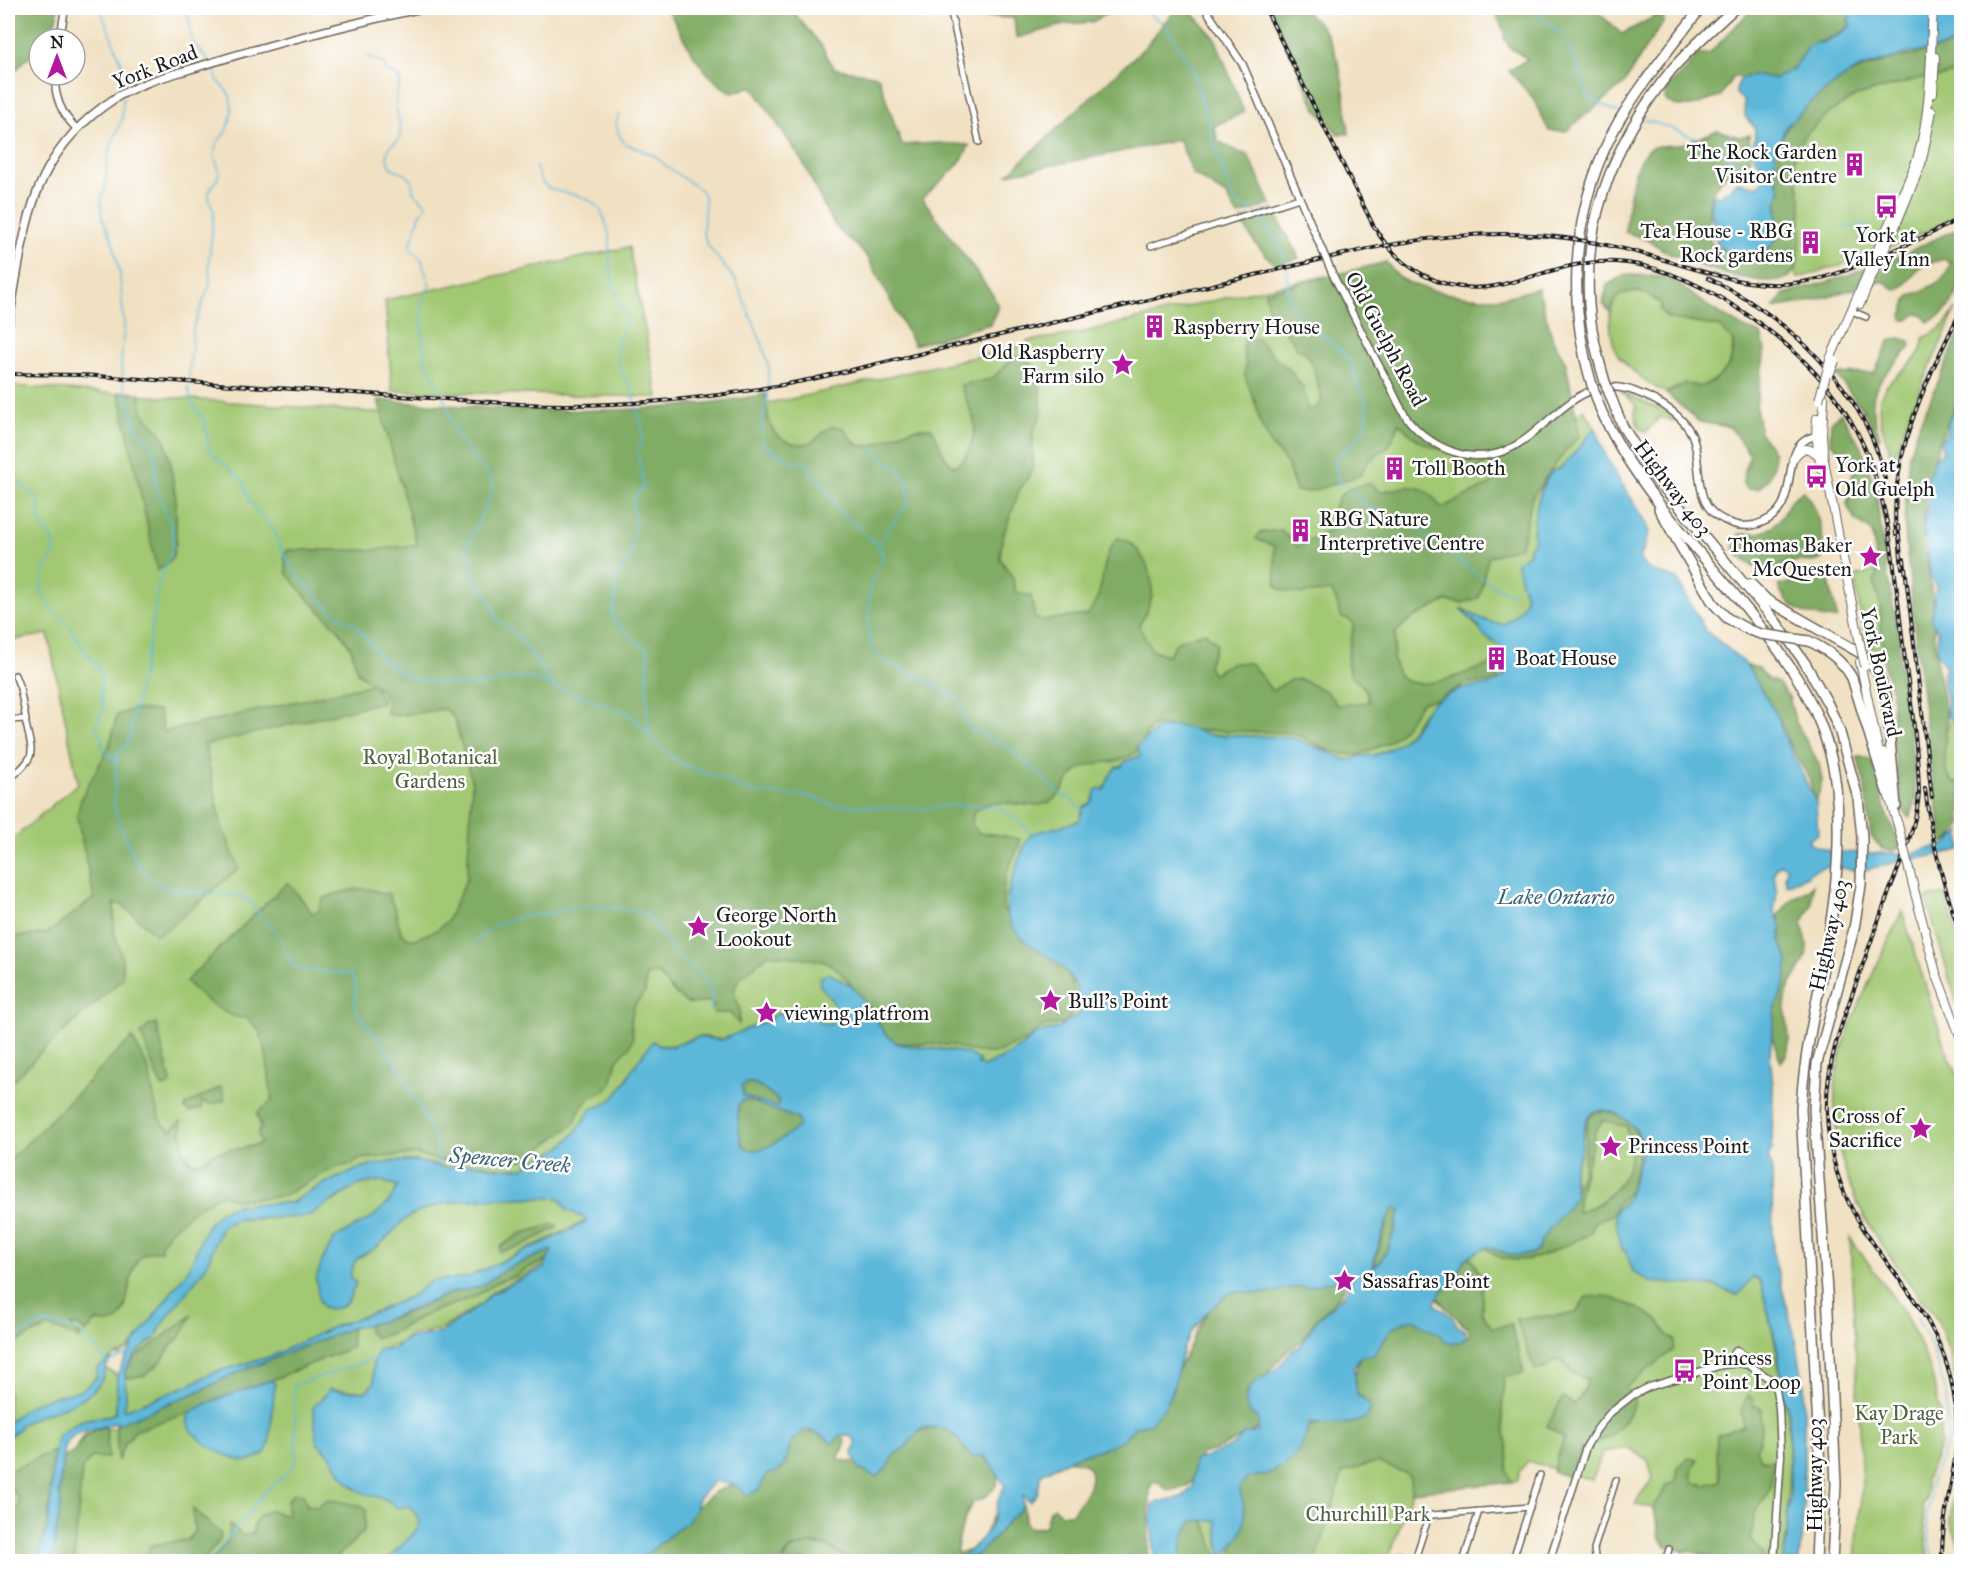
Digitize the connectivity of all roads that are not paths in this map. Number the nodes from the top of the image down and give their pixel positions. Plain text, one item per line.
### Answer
1 (65, 8) edge
2 (422, 8) edge
3 (950, 8) edge
4 (1205, 8) edge
5 (1695, 8) edge
6 (1701, 8) edge
7 (1727, 8) edge
8 (1735, 8) edge
9 (1933, 8) edge
10 (1938, 8) edge
11 (62, 27) edge
12 (1686, 56) junction
13 (1931, 79) junction
14 (1646, 81) junction
15 (56, 87) edge
16 (77, 129) junction
17 (979, 142) dead end
18 (1299, 198) junction
19 (1151, 246) dead end
20 (1870, 274) junction
21 (1854, 312) junction
22 (1866, 317) dead end
23 (8, 325) edge
24 (1819, 435) junction
25 (1818, 455) junction
26 (1793, 459) junction
27 (1646, 486) junction
28 (1693, 522) junction
29 (1858, 642) junction
30 (1862, 664) junction
31 (15, 675) dead end
32 (8, 720) edge
33 (28, 731) junction
34 (8, 781) edge
35 (1887, 792) junction
36 (1896, 806) junction
37 (1898, 825) junction
38 (1962, 1041) edge
39 (1722, 1365) junction
40 (1750, 1365) junction
41 (1540, 1475) dead end
42 (1616, 1480) dead end
43 (1530, 1507) junction
44 (1479, 1511) junction
45 (1669, 1549) dead end
46 (1415, 1559) junction
47 (1394, 1562) edge
48 (1423, 1562) edge
49 (1463, 1562) edge
50 (1512, 1562) edge
51 (1549, 1562) edge
52 (1598, 1562) edge
53 (1665, 1562) edge
54 (1774, 1562) edge
55 (1816, 1562) edge
56 (1833, 1562) edge

1 - 11 street
2 - 16 main road, York Road
3 - 17 street
4 - 18 street, Old Guelph Road
5 - 14 highway
6 - 14 highway, Highway 403
7 - 12 highway
8 - 12 highway, Highway 403
9 - 13 main road, York Boulevard
10 - 13 main road, York Boulevard
12 - 28 highway, Highway 403, bridge
13 - 20 main road, York Boulevard, bridge
13 - 20 main road, York Boulevard, bridge
14 - 27 highway, Highway 403, bridge
15 - 16 street
16 - 23 main road, York Road
18 - 19 street
18 - 26 street, Old Guelph Road, bridge
20 - 21 main road, York Boulevard
21 - 22 street
21 - 24 main road, York Boulevard, bridge
24 - 25 main road, York Boulevard
24 - 26 street, Old Guelph Road
24 - 29 main road, York Boulevard
25 - 26 main road
25 - 29 main road, York Boulevard
27 - 35 highway, bridge
27 - 55 highway, Highway 403
28 - 36 highway
28 - 56 highway, Highway 403
29 - 30 main road, York Boulevard, bridge
30 - 35 main road, York Boulevard
30 - 36 main road, York Boulevard
31 - 33 street
32 - 33 street
33 - 34 street
35 - 37 main road, York Boulevard
36 - 37 main road, York Boulevard
37 - 38 main road, York Boulevard, bridge
39 - 40 street
39 - 40 street
39 - 51 street
40 - 54 street
41 - 43 street
42 - 52 street
43 - 44 street
43 - 50 street
44 - 46 street
44 - 49 street
45 - 53 street
46 - 47 street
46 - 48 street

